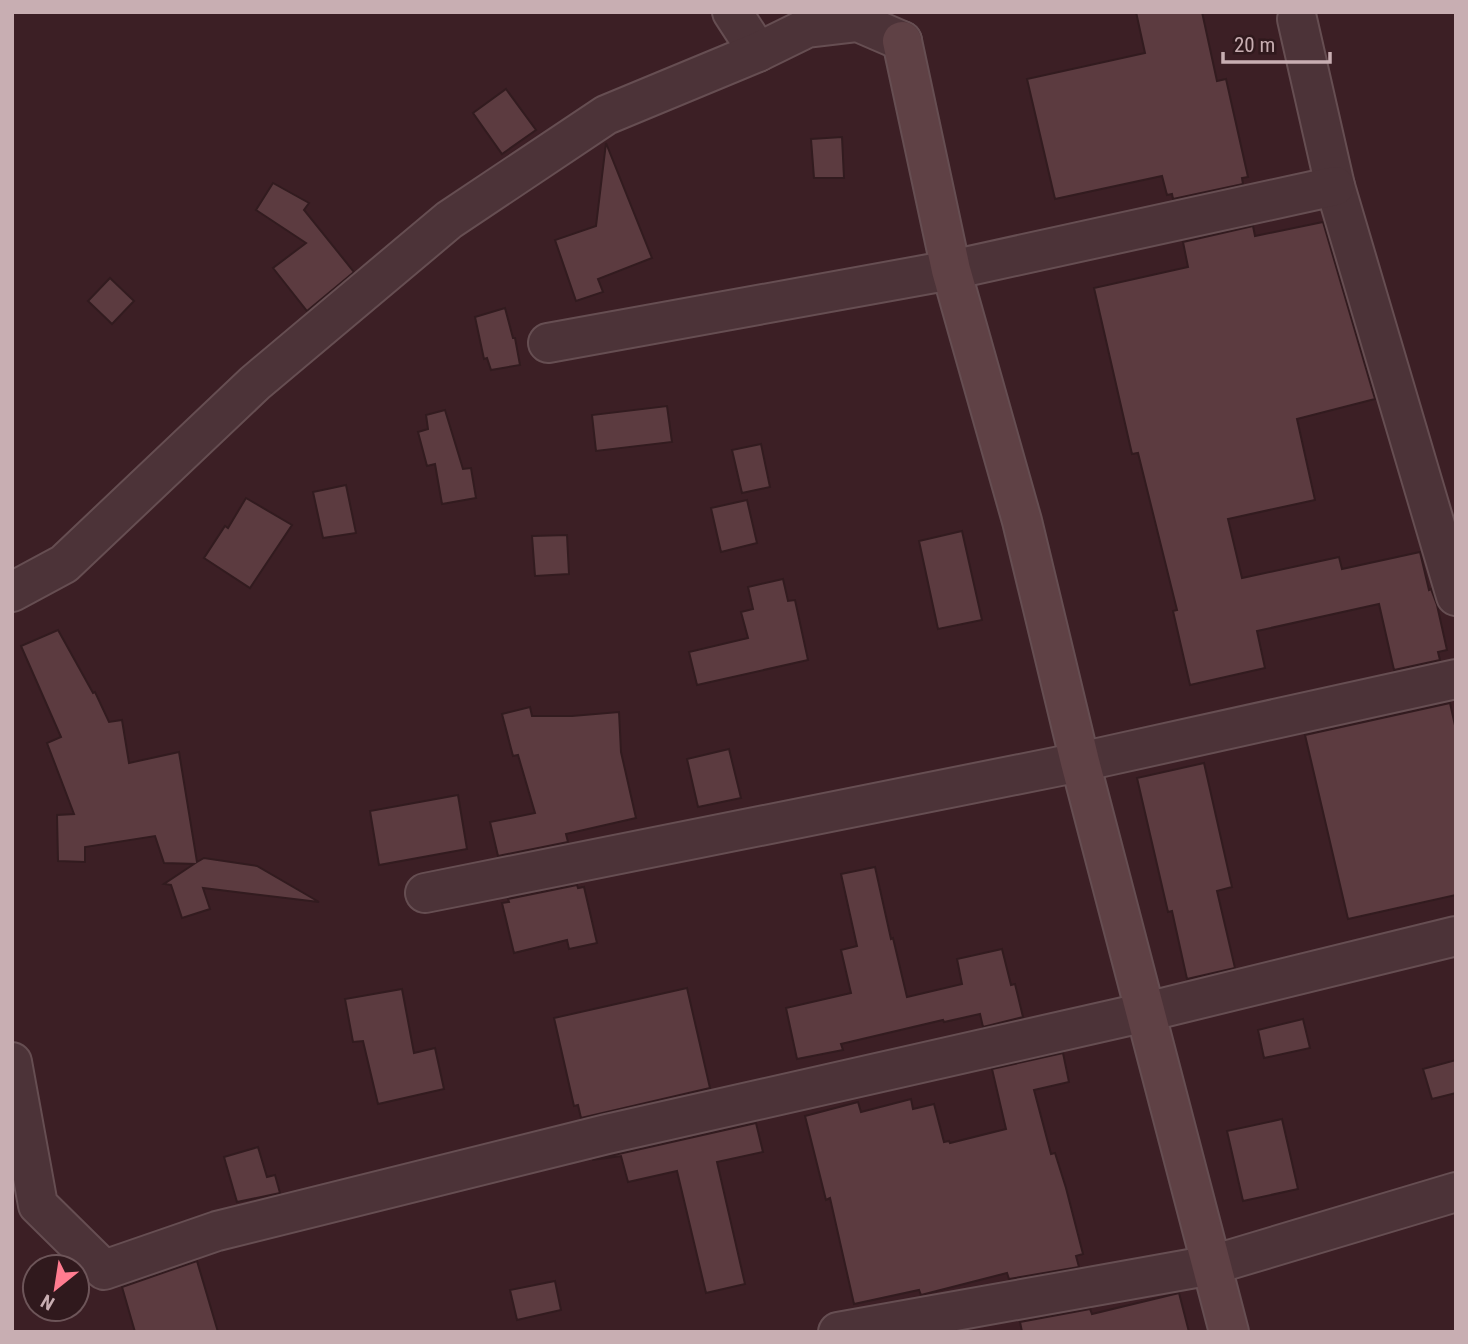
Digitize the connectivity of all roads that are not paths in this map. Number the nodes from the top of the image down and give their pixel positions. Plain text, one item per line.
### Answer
1 (732, 12) edge
2 (1297, 19) dead end
3 (890, 29) edge
4 (758, 52) junction
5 (1335, 186) junction
6 (951, 270) junction
7 (548, 343) dead end
8 (12, 593) edge
9 (1456, 596) edge
10 (1456, 679) edge
11 (1080, 762) junction
12 (425, 894) dead end
13 (1456, 936) edge
14 (1146, 1013) junction
15 (12, 1062) edge
16 (1456, 1192) edge
17 (1213, 1265) junction
18 (838, 1332) edge
19 (1229, 1332) edge

1 - 4 street
2 - 5 street
3 - 4 street
3 - 6 street
4 - 8 street
5 - 6 street
5 - 9 street
6 - 7 street
6 - 11 street
10 - 11 street
11 - 12 street
11 - 14 street
13 - 14 street
14 - 15 street
14 - 17 street
16 - 17 street
17 - 18 street
17 - 19 street

